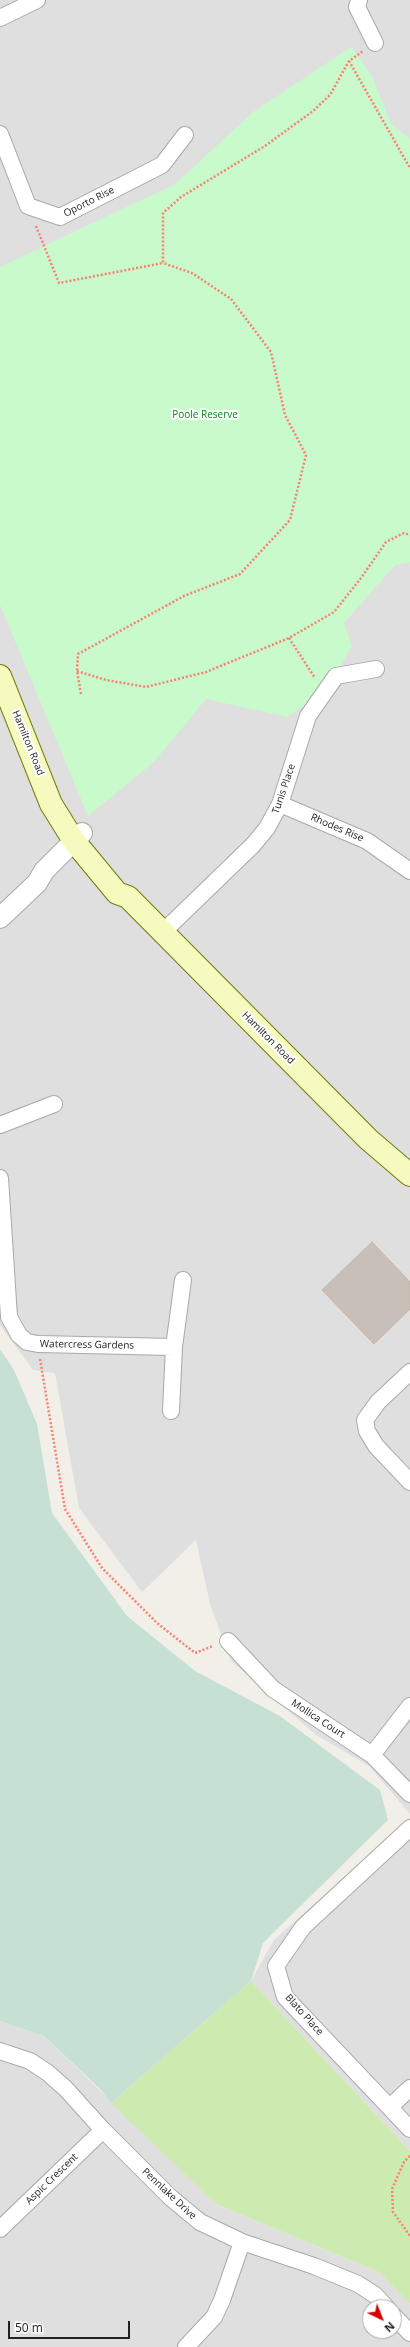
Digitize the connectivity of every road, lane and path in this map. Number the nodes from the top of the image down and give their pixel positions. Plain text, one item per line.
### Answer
1 (37, 0) edge
2 (359, 0) edge
3 (0, 18) edge
4 (375, 43) joint
5 (349, 61) junction
6 (0, 134) edge
7 (185, 135) dead end
8 (410, 168) edge
9 (28, 206) junction
10 (163, 263) junction
11 (410, 535) edge
12 (289, 638) junction
13 (376, 669) dead end
14 (77, 671) junction
15 (0, 676) edge
16 (324, 693) junction
17 (81, 694) dead end
18 (280, 804) junction
19 (82, 842) junction
20 (410, 871) edge
21 (0, 918) edge
22 (163, 932) junction
23 (54, 1104) dead end
24 (0, 1125) edge
25 (410, 1175) edge
26 (0, 1178) edge
27 (184, 1280) dead end
28 (38, 1344) junction
29 (174, 1347) junction
30 (410, 1372) edge
31 (171, 1411) dead end
32 (410, 1482) edge
33 (228, 1641) joint
34 (410, 1706) edge
35 (372, 1755) junction
36 (410, 1794) edge
37 (410, 1828) edge
38 (0, 2051) edge
39 (410, 2088) edge
40 (390, 2107) junction
41 (410, 2129) edge
42 (103, 2130) junction
43 (410, 2156) edge
44 (0, 2229) edge
45 (410, 2236) edge
46 (242, 2242) junction
47 (379, 2299) edge
48 (402, 2324) edge
49 (410, 2333) edge
50 (186, 2347) edge

1 - 3 street
2 - 4 street
4 - 5 path
5 - 8 path
5 - 10 path
6 - 9 street
7 - 9 street, Oporto Rise
9 - 10 path
10 - 14 path
11 - 12 path
12 - 14 path
12 - 16 path
13 - 16 street, Tunis Place
14 - 17 path
15 - 19 main road, Hamilton Road
16 - 18 street, Tunis Place
18 - 20 street, Rhodes Rise
18 - 22 street, Tunis Place
19 - 21 street
19 - 22 main road, Hamilton Road
22 - 25 main road, Hamilton Road
23 - 24 street
26 - 28 street, Watercress Gardens
27 - 29 street
28 - 29 street, Watercress Gardens
28 - 33 path
29 - 31 street
30 - 32 street
33 - 35 street, Mollica Court
34 - 35 street
35 - 36 street, Mollica Court
37 - 40 street, Blato Place
38 - 42 street, Pennlake Drive
39 - 40 street
40 - 41 street, Blato Place
42 - 44 street, Aspic Crescent
42 - 46 street, Pennlake Drive
43 - 45 path
46 - 47 street, Pennlake Drive
46 - 50 street
48 - 49 street

